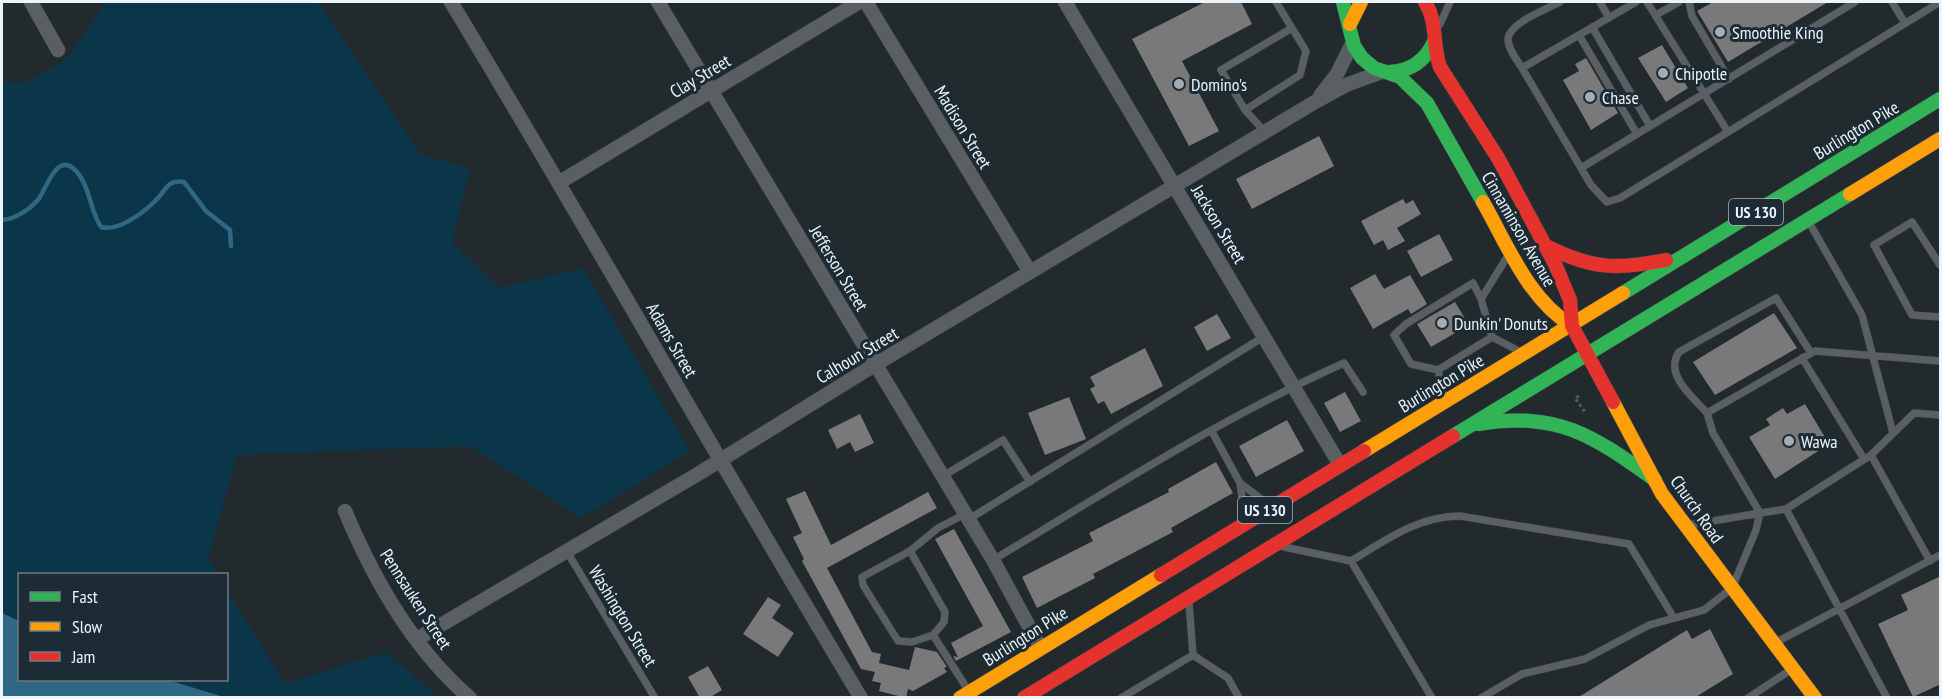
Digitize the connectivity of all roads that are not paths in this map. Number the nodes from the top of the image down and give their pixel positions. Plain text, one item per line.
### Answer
1 (31, 2) edge
2 (451, 2) edge
3 (658, 2) edge
4 (860, 2) edge
5 (866, 2) edge
6 (1065, 2) edge
7 (1276, 2) edge
8 (1343, 2) edge
9 (1361, 2) edge
10 (1425, 2) edge
11 (1450, 2) edge
12 (1560, 2) edge
13 (1600, 2) edge
14 (1636, 2) edge
15 (1647, 2) edge
16 (1679, 2) edge
17 (1689, 2) edge
18 (1855, 2) edge
19 (1892, 2) edge
20 (1935, 3) edge
21 (1656, 15) junction
22 (1609, 18) junction
23 (1905, 23) junction
24 (1350, 24) junction
25 (1592, 27) junction
26 (1292, 28) junction
27 (1579, 35) junction
28 (1434, 38) junction
29 (1353, 42) junction
30 (58, 50) dead end
31 (1522, 68) junction
32 (1387, 71) junction
33 (1730, 79) junction
34 (712, 91) junction
35 (1705, 94) junction
36 (1941, 99) edge
37 (1315, 102) junction
38 (1245, 110) junction
39 (1650, 126) junction
40 (1265, 132) junction
41 (1728, 132) junction
42 (1637, 134) junction
43 (1941, 139) edge
44 (1581, 168) junction
45 (560, 182) junction
46 (1175, 186) junction
47 (1807, 219) junction
48 (1546, 246) junction
49 (1511, 252) junction
50 (1683, 256) junction
51 (1941, 265) edge
52 (1030, 272) junction
53 (1482, 299) junction
54 (1941, 318) edge
55 (1572, 326) junction
56 (1264, 336) junction
57 (1492, 337) junction
58 (1811, 353) junction
59 (1524, 354) junction
60 (1586, 354) junction
61 (1872, 355) junction
62 (1802, 358) junction
63 (1941, 361) edge
64 (876, 364) junction
65 (1438, 370) junction
66 (1295, 385) junction
67 (1363, 392) dead end
68 (1445, 402) junction
69 (1707, 412) junction
70 (1941, 415) edge
71 (1467, 427) junction
72 (1211, 430) junction
73 (1893, 433) junction
74 (1868, 457) junction
75 (720, 460) junction
76 (1340, 465) junction
77 (942, 476) junction
78 (1655, 480) junction
79 (1030, 482) junction
80 (1240, 483) junction
81 (1270, 506) junction
82 (1786, 509) junction
83 (345, 511) dead end
84 (1760, 513) junction
85 (967, 517) junction
86 (1245, 522) junction
87 (1686, 526) junction
88 (1275, 545) junction
89 (566, 550) junction
90 (910, 551) junction
91 (1941, 555) edge
92 (993, 560) junction
93 (1351, 561) junction
94 (1930, 561) junction
95 (1732, 588) junction
96 (1189, 597) junction
97 (1841, 608) junction
98 (1674, 618) junction
99 (933, 635) junction
100 (417, 639) junction
101 (1775, 643) junction
102 (1040, 647) junction
103 (1192, 655) junction
104 (1794, 668) junction
105 (964, 695) edge
106 (470, 698) edge
107 (655, 698) edge
108 (861, 698) edge
109 (1024, 698) edge
110 (1121, 698) edge
111 (1239, 698) edge
112 (1432, 698) edge
113 (1481, 698) edge
114 (1748, 698) edge
115 (1815, 698) edge
116 (1887, 698) edge

1 - 30 street
2 - 45 street, Adams Street
3 - 34 street, Jefferson Street
4 - 34 street, Clay Street
5 - 52 street, Madison Street
6 - 46 street, Jackson Street
7 - 26 lane
8 - 24 main road, Cinnaminson Avenue
9 - 24 main road
10 - 28 main road, Cinnaminson Avenue
11 - 28 lane, Calhoun Street
12 - 31 lane
13 - 22 lane
14 - 22 lane
15 - 21 lane
16 - 21 lane
17 - 33 lane
18 - 33 lane
19 - 23 lane
20 - 23 lane
21 - 35 lane
22 - 25 lane
23 - 41 lane
24 - 29 main road, Cinnaminson Avenue
25 - 27 lane
25 - 39 lane
26 - 38 lane
26 - 38 lane
27 - 31 lane
27 - 42 lane
28 - 32 main road, Calhoun Street
28 - 48 main road, Cinnaminson Avenue
29 - 32 main road, Cinnaminson Avenue
29 - 37 street, Calhoun Street
31 - 44 lane
32 - 37 street, Calhoun Street
32 - 49 main road, Cinnaminson Avenue
33 - 35 lane
34 - 45 street, Clay Street
34 - 64 street, Jefferson Street
35 - 39 lane
35 - 41 lane
36 - 50 main road, Burlington Pike / US 130
37 - 40 street, Calhoun Street
38 - 40 lane
39 - 42 lane
40 - 46 street, Calhoun Street
41 - 44 lane
42 - 44 lane
43 - 47 main road, US 130
45 - 75 street, Adams Street
46 - 52 street, Calhoun Street
46 - 56 street, Jackson Street
47 - 60 main road, US 130
47 - 61 lane
48 - 50 main road
48 - 55 main road, Cinnaminson Avenue
49 - 53 lane
49 - 55 main road, Cinnaminson Avenue
50 - 55 main road, Burlington Pike / US 130
51 - 54 lane
52 - 64 street, Calhoun Street
53 - 57 lane
53 - 65 lane
55 - 59 main road, Burlington Pike / US 130
55 - 60 main road, Church Road
56 - 66 street, Jackson Street
56 - 79 lane
57 - 59 lane
57 - 65 lane
58 - 61 lane
58 - 62 lane
58 - 69 lane
59 - 68 main road, Burlington Pike / US 130
60 - 71 main road, US 130
60 - 78 main road, Church Road
61 - 63 lane
61 - 73 lane
62 - 69 lane
62 - 74 lane
64 - 75 street, Calhoun Street
64 - 77 street, Jefferson Street
65 - 68 lane
66 - 67 lane
66 - 72 lane
66 - 76 street, Jackson Street
68 - 76 main road, Burlington Pike / US 130
69 - 84 lane
70 - 73 lane
71 - 78 main road
71 - 88 main road, US 130
72 - 80 lane
72 - 92 lane
73 - 74 lane
74 - 82 lane
74 - 94 lane
75 - 89 street, Calhoun Street
75 - 108 street, Adams Street
76 - 81 main road, Burlington Pike / US 130
77 - 79 lane
77 - 85 street, Jefferson Street
78 - 87 main road, Church Road
79 - 85 lane
80 - 81 lane
80 - 86 lane
81 - 86 main road, Burlington Pike / US 130
82 - 84 lane
82 - 97 lane
83 - 100 street, Pennsauken Street
84 - 87 lane
84 - 95 lane
85 - 90 lane
85 - 92 street, Jefferson Street
86 - 102 main road, Burlington Pike / US 130
87 - 95 main road, Church Road
88 - 93 lane
88 - 96 main road, US 130
89 - 100 street, Calhoun Street
89 - 107 lane, Washington Street
90 - 99 lane
90 - 99 lane
91 - 94 lane
92 - 102 street, Jefferson Street
93 - 98 lane
93 - 112 lane
94 - 97 lane
95 - 98 lane
95 - 101 main road, Church Road
96 - 103 lane
96 - 109 main road, US 130
97 - 101 lane
97 - 116 lane
98 - 113 lane
99 - 105 lane
100 - 106 street, Pennsauken Street
101 - 104 main road, Church Road
102 - 105 main road, Burlington Pike / US 130
103 - 110 lane
103 - 111 lane
104 - 114 lane
104 - 115 main road, Church Road

